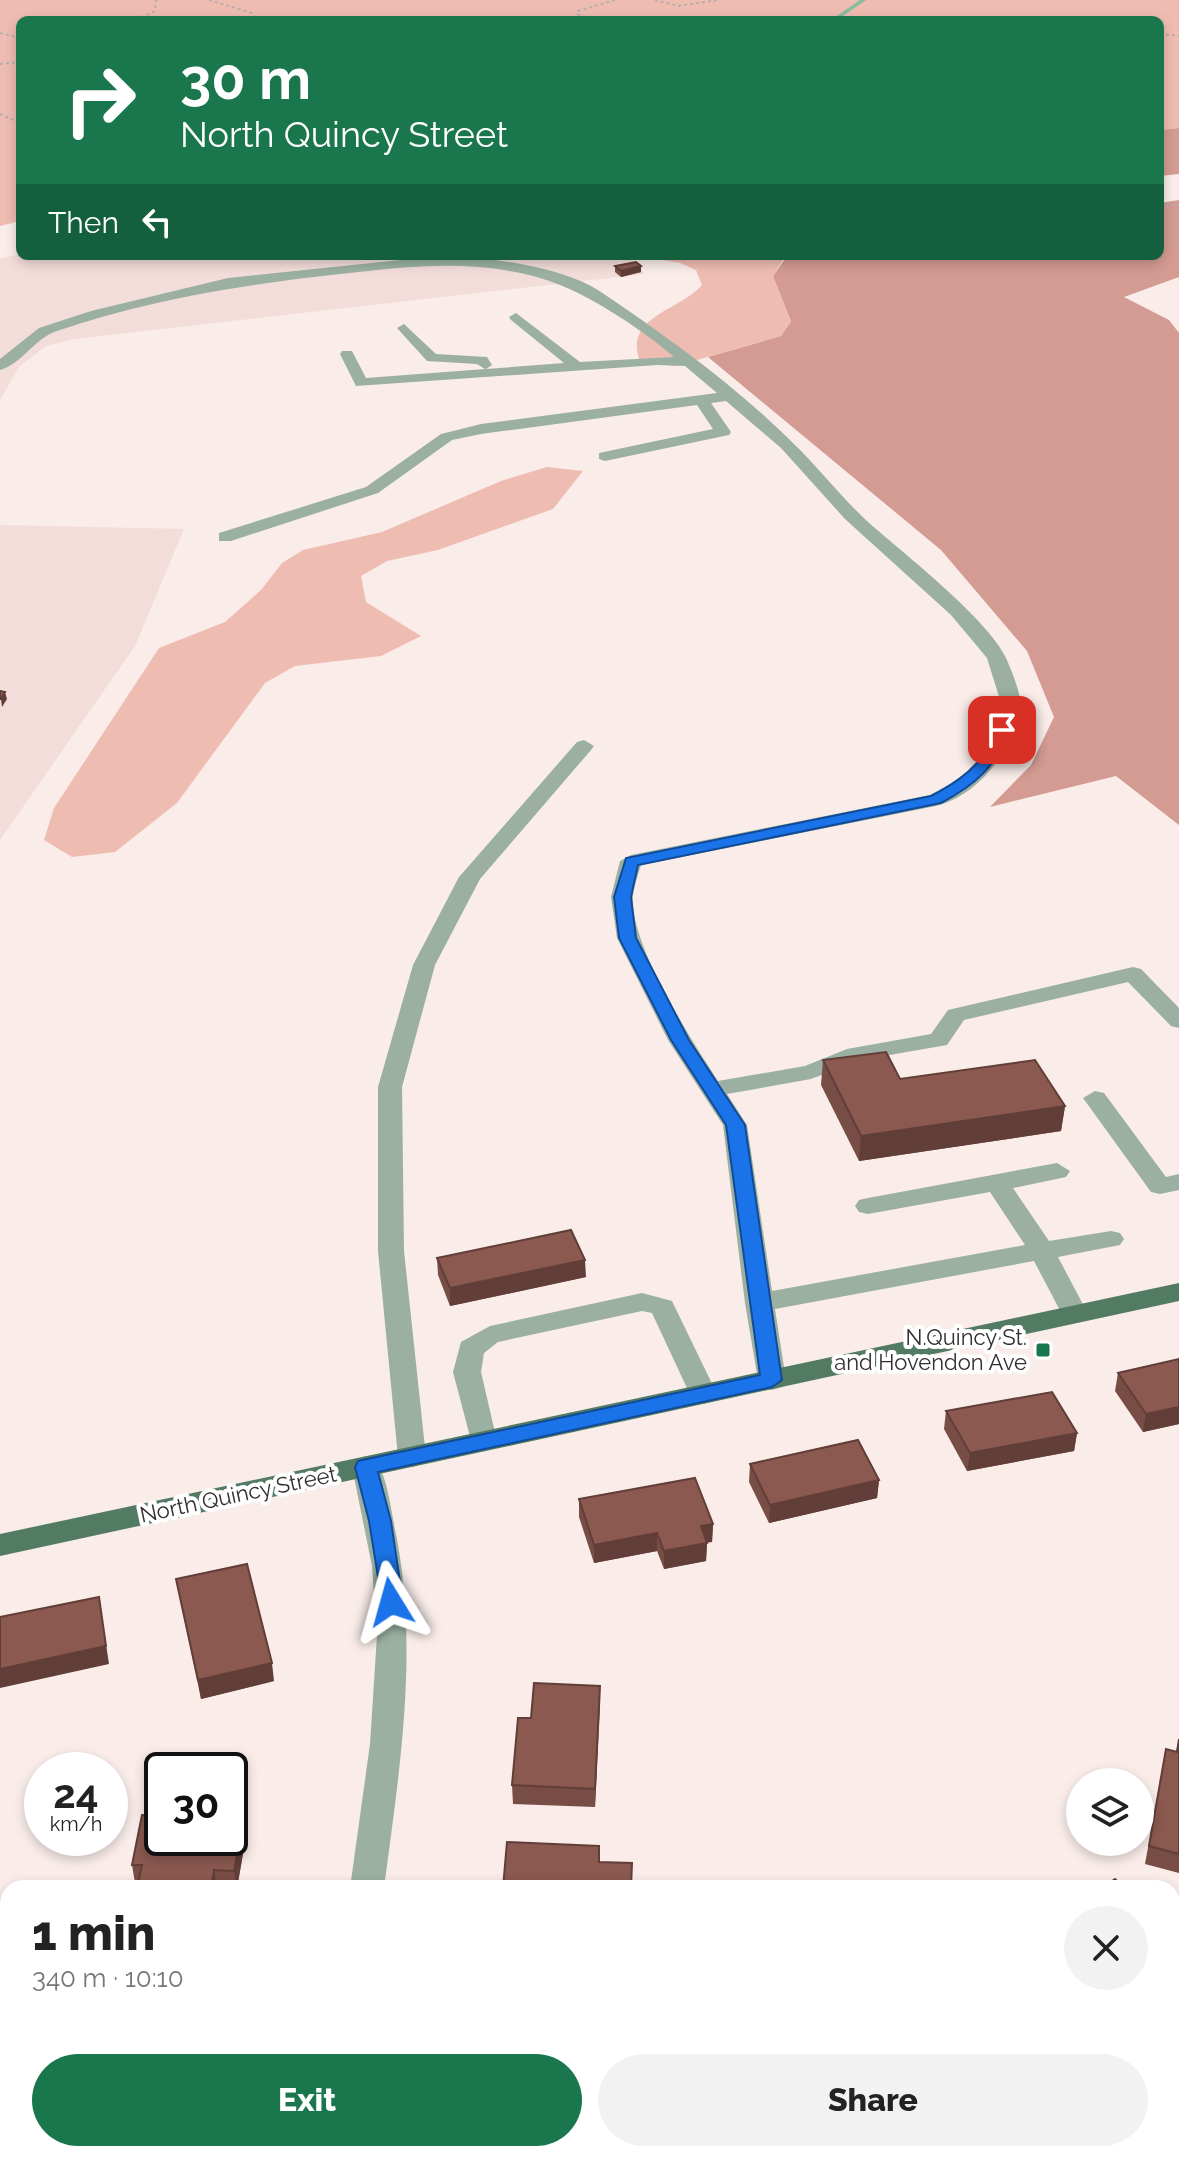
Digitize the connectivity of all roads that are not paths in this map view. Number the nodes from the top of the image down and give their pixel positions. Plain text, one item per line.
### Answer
1 (439, 260) edge
2 (462, 260) edge
3 (516, 317) dead end
4 (404, 328) dead end
5 (347, 354) dead end
6 (689, 362) junction
7 (0, 366) edge
8 (577, 367) junction
9 (491, 373) junction
10 (729, 396) junction
11 (701, 400) junction
12 (605, 456) dead end
13 (225, 537) dead end
14 (584, 746) dead end
15 (1179, 1021) edge
16 (712, 1089) junction
17 (1095, 1098) dead end
18 (1057, 1171) dead end
19 (1179, 1182) edge
20 (997, 1183) junction
21 (868, 1206) dead end
22 (1111, 1239) dead end
23 (1042, 1251) junction
24 (1179, 1292) edge
25 (758, 1303) junction
26 (1075, 1314) junction
27 (772, 1380) junction
28 (703, 1394) junction
29 (483, 1441) junction
30 (412, 1457) junction
31 (366, 1467) junction
32 (0, 1545) edge
33 (368, 1880) edge

1 - 7 street
2 - 6 street
3 - 8 street
4 - 9 street
5 - 9 street
6 - 8 street
6 - 10 street
8 - 9 street
10 - 11 street
10 - 16 street
11 - 12 street
11 - 13 street
14 - 30 street
15 - 16 street
16 - 25 street
17 - 19 street
18 - 20 street
20 - 21 street
20 - 23 street
22 - 23 street
23 - 25 street
23 - 26 street
24 - 26 main road, North Quincy Street
25 - 27 street
26 - 27 main road, North Quincy Street
27 - 28 main road, North Quincy Street
28 - 29 main road, North Quincy Street
28 - 29 street
29 - 30 main road, North Quincy Street
30 - 31 main road, North Quincy Street
31 - 32 main road, North Quincy Street
31 - 33 street

